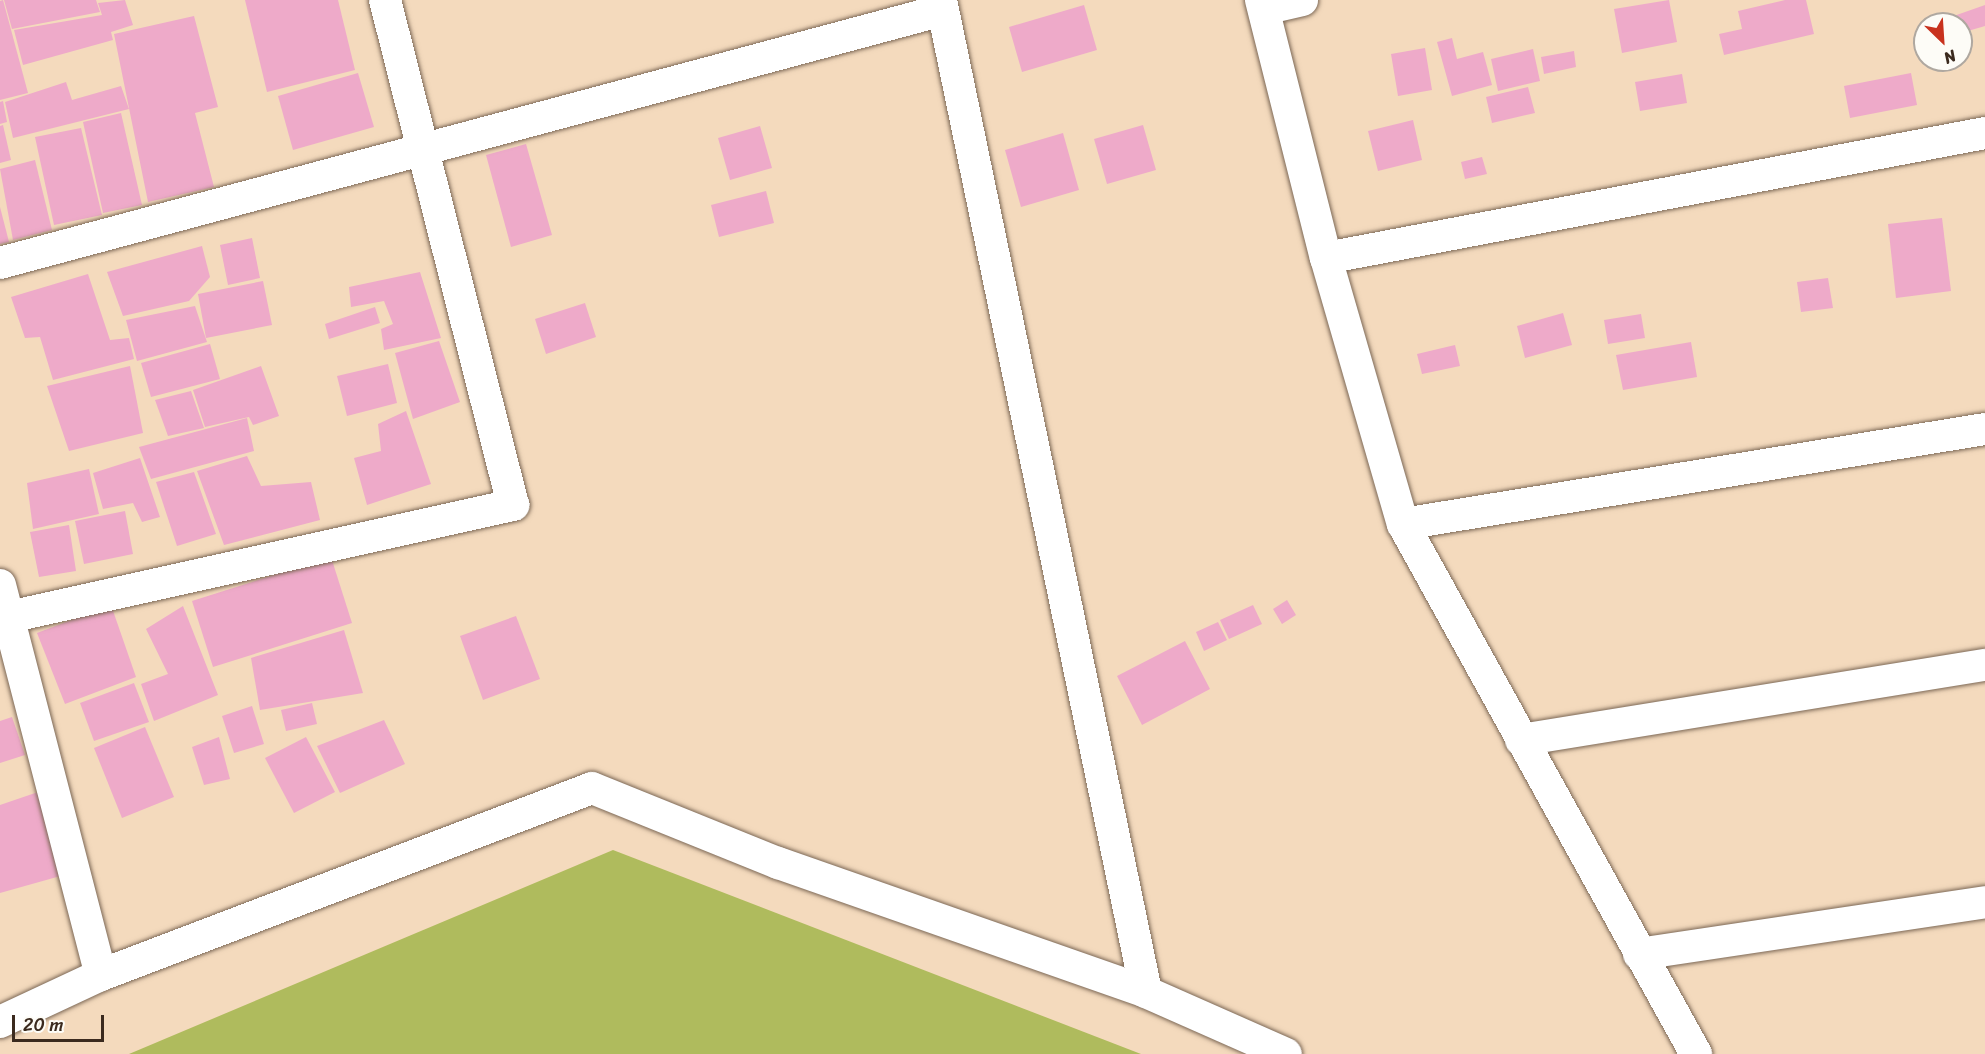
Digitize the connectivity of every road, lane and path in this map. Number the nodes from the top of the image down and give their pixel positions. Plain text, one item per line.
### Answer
1 (385, 0) edge
2 (1302, 0) edge
3 (942, 5) edge
4 (1262, 5) edge
5 (1985, 133) edge
6 (423, 150) junction
7 (1326, 258) junction
8 (0, 263) edge
9 (1985, 429) edge
10 (1403, 524) junction
11 (0, 585) edge
12 (4, 618) edge
13 (1985, 665) edge
14 (1521, 740) junction
15 (1985, 902) edge
16 (1639, 954) junction
17 (101, 975) junction
18 (1146, 992) junction
19 (0, 1022) edge
20 (1286, 1054) edge
21 (1696, 1054) edge

1 - 6 street
2 - 4 street
3 - 6 street
3 - 18 street
4 - 7 street
5 - 7 street
6 - 8 street
6 - 12 street
7 - 10 street
9 - 10 street
10 - 14 street
11 - 12 street
12 - 17 street
13 - 14 street
14 - 16 street
15 - 16 street
16 - 21 street
17 - 18 street
17 - 19 street
18 - 20 street

